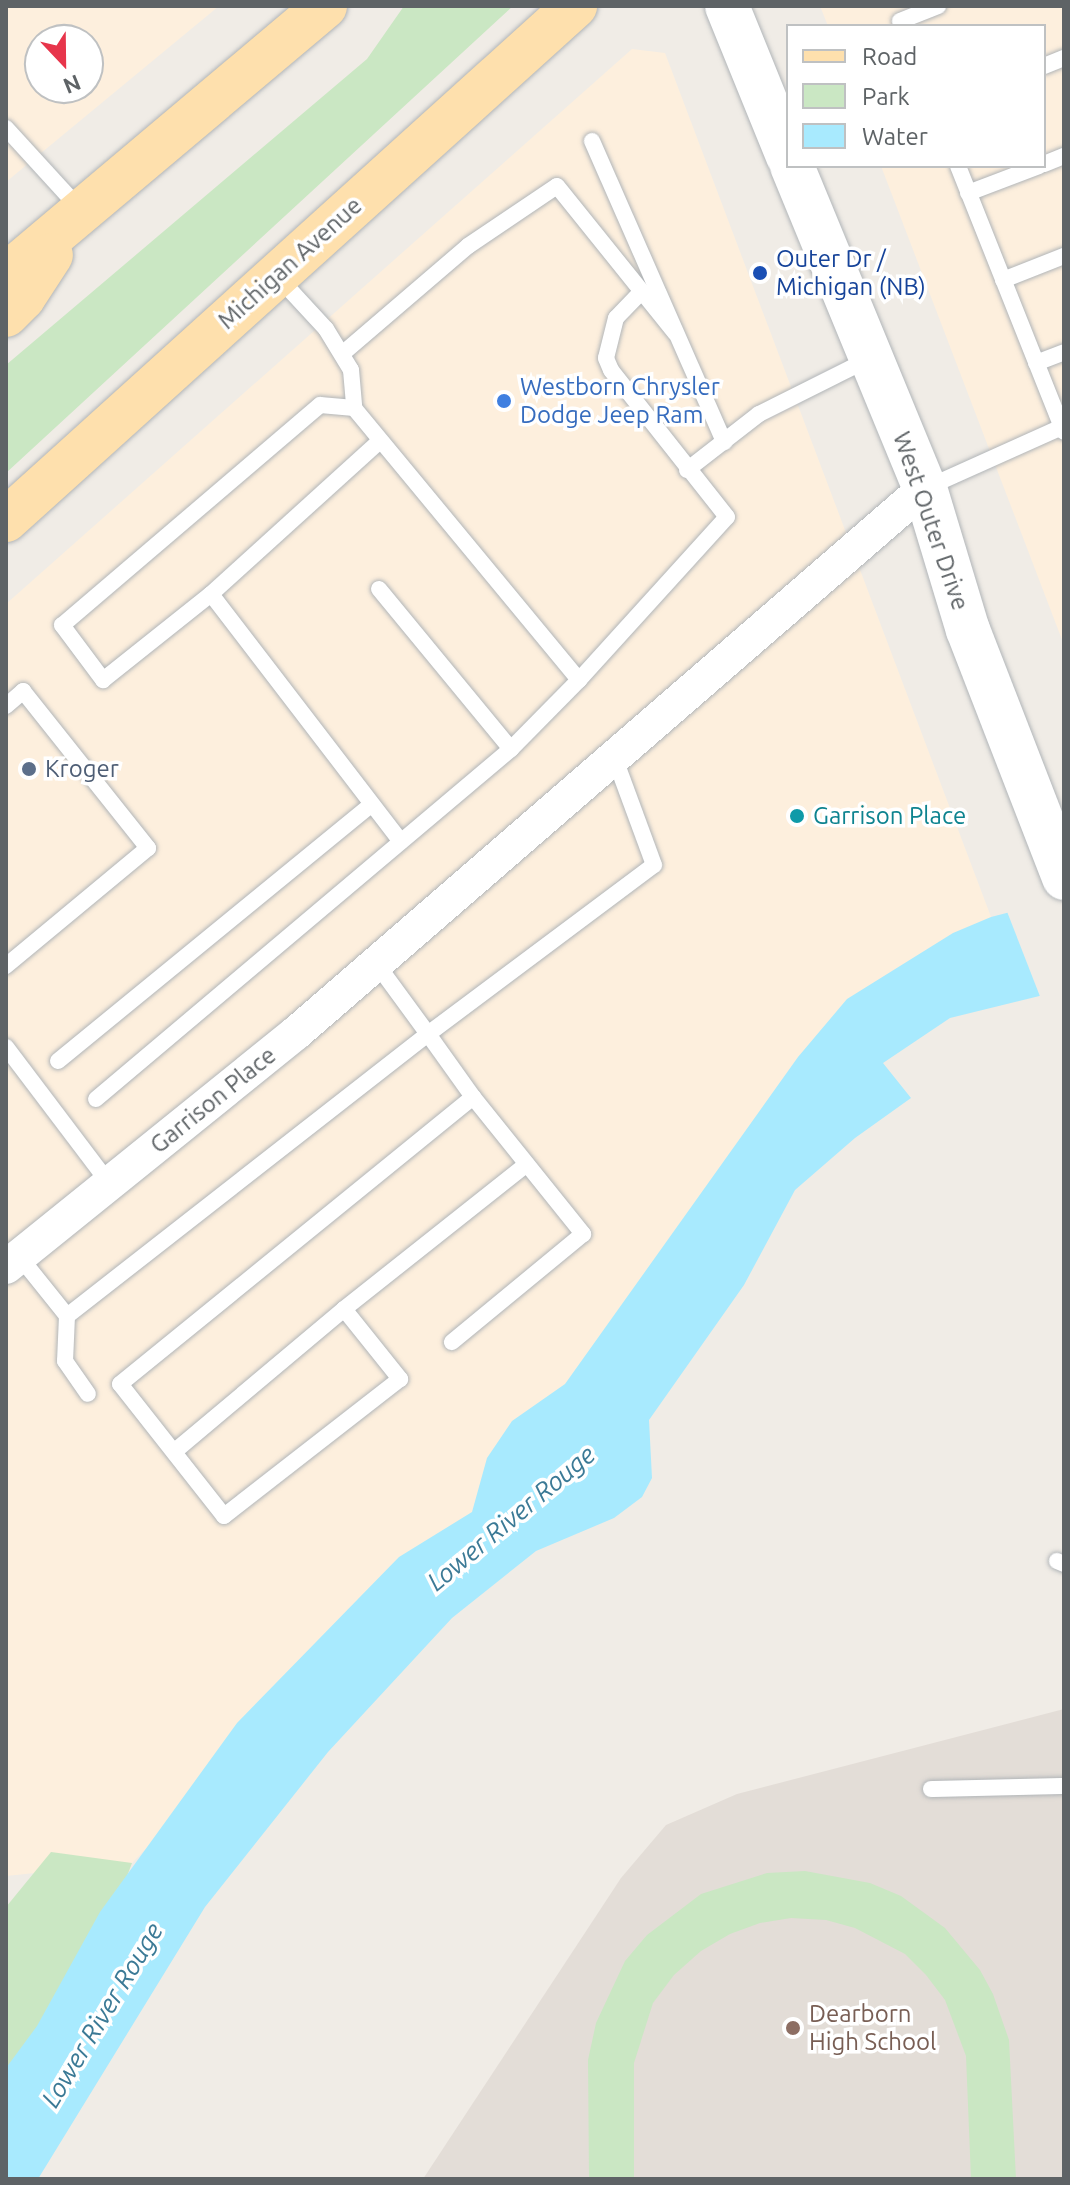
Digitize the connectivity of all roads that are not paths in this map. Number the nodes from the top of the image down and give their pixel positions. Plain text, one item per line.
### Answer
1 (325, 6) edge
2 (575, 6) edge
3 (727, 6) edge
4 (938, 6) edge
5 (898, 18) edge
6 (6, 128) edge
7 (592, 141) dead end
8 (786, 151) edge
9 (793, 168) edge
10 (959, 168) edge
11 (1033, 168) edge
12 (968, 193) junction
13 (79, 214) junction
14 (1064, 256) edge
15 (6, 275) edge
16 (277, 275) junction
17 (1003, 280) junction
18 (641, 292) junction
19 (6, 315) edge
20 (675, 333) junction
21 (1064, 352) edge
22 (342, 354) junction
23 (871, 358) junction
24 (1036, 363) junction
25 (354, 408) junction
26 (1063, 428) edge
27 (380, 441) junction
28 (724, 442) junction
29 (687, 470) junction
30 (925, 488) junction
31 (6, 520) edge
32 (379, 589) dead end
33 (211, 594) junction
34 (579, 680) junction
35 (6, 706) edge
36 (511, 749) junction
37 (614, 754) junction
38 (371, 805) junction
39 (401, 842) junction
40 (1064, 878) edge
41 (376, 963) junction
42 (6, 966) edge
43 (428, 1034) junction
44 (6, 1047) edge
45 (58, 1061) dead end
46 (473, 1097) junction
47 (96, 1099) dead end
48 (527, 1164) junction
49 (109, 1183) junction
50 (13, 1262) edge
51 (344, 1309) junction
52 (67, 1316) junction
53 (452, 1342) dead end
54 (88, 1394) dead end
55 (175, 1451) junction
56 (1064, 1786) edge
57 (931, 1789) dead end

1 - 13 main road
2 - 16 main road, Michigan Avenue
3 - 8 main road
4 - 5 lane
6 - 13 lane
7 - 20 lane
9 - 23 main road, West Outer Drive
10 - 12 lane
11 - 12 lane
12 - 17 lane
13 - 15 main road
13 - 19 main road
14 - 17 lane
16 - 22 lane
16 - 31 main road, Michigan Avenue
17 - 24 lane
18 - 20 lane
18 - 22 lane
18 - 29 lane
20 - 28 lane
21 - 24 lane
22 - 25 lane
23 - 28 lane
23 - 30 main road, West Outer Drive
24 - 26 lane
25 - 27 lane
25 - 33 lane
26 - 30 lane
27 - 33 lane
27 - 34 lane
28 - 29 lane
29 - 34 lane
30 - 37 street, Garrison Place
30 - 40 main road, West Outer Drive
32 - 36 lane
33 - 38 lane
34 - 36 lane
35 - 42 lane
36 - 39 lane
37 - 41 street, Garrison Place
37 - 43 lane
38 - 39 lane
38 - 45 lane
39 - 47 lane
41 - 43 lane
41 - 49 street, Garrison Place
43 - 46 lane
43 - 52 lane
44 - 49 lane
46 - 48 lane
46 - 55 lane
48 - 51 lane
48 - 53 lane
49 - 50 street, Garrison Place
50 - 52 lane
51 - 55 lane
51 - 55 lane
52 - 54 lane
56 - 57 lane

